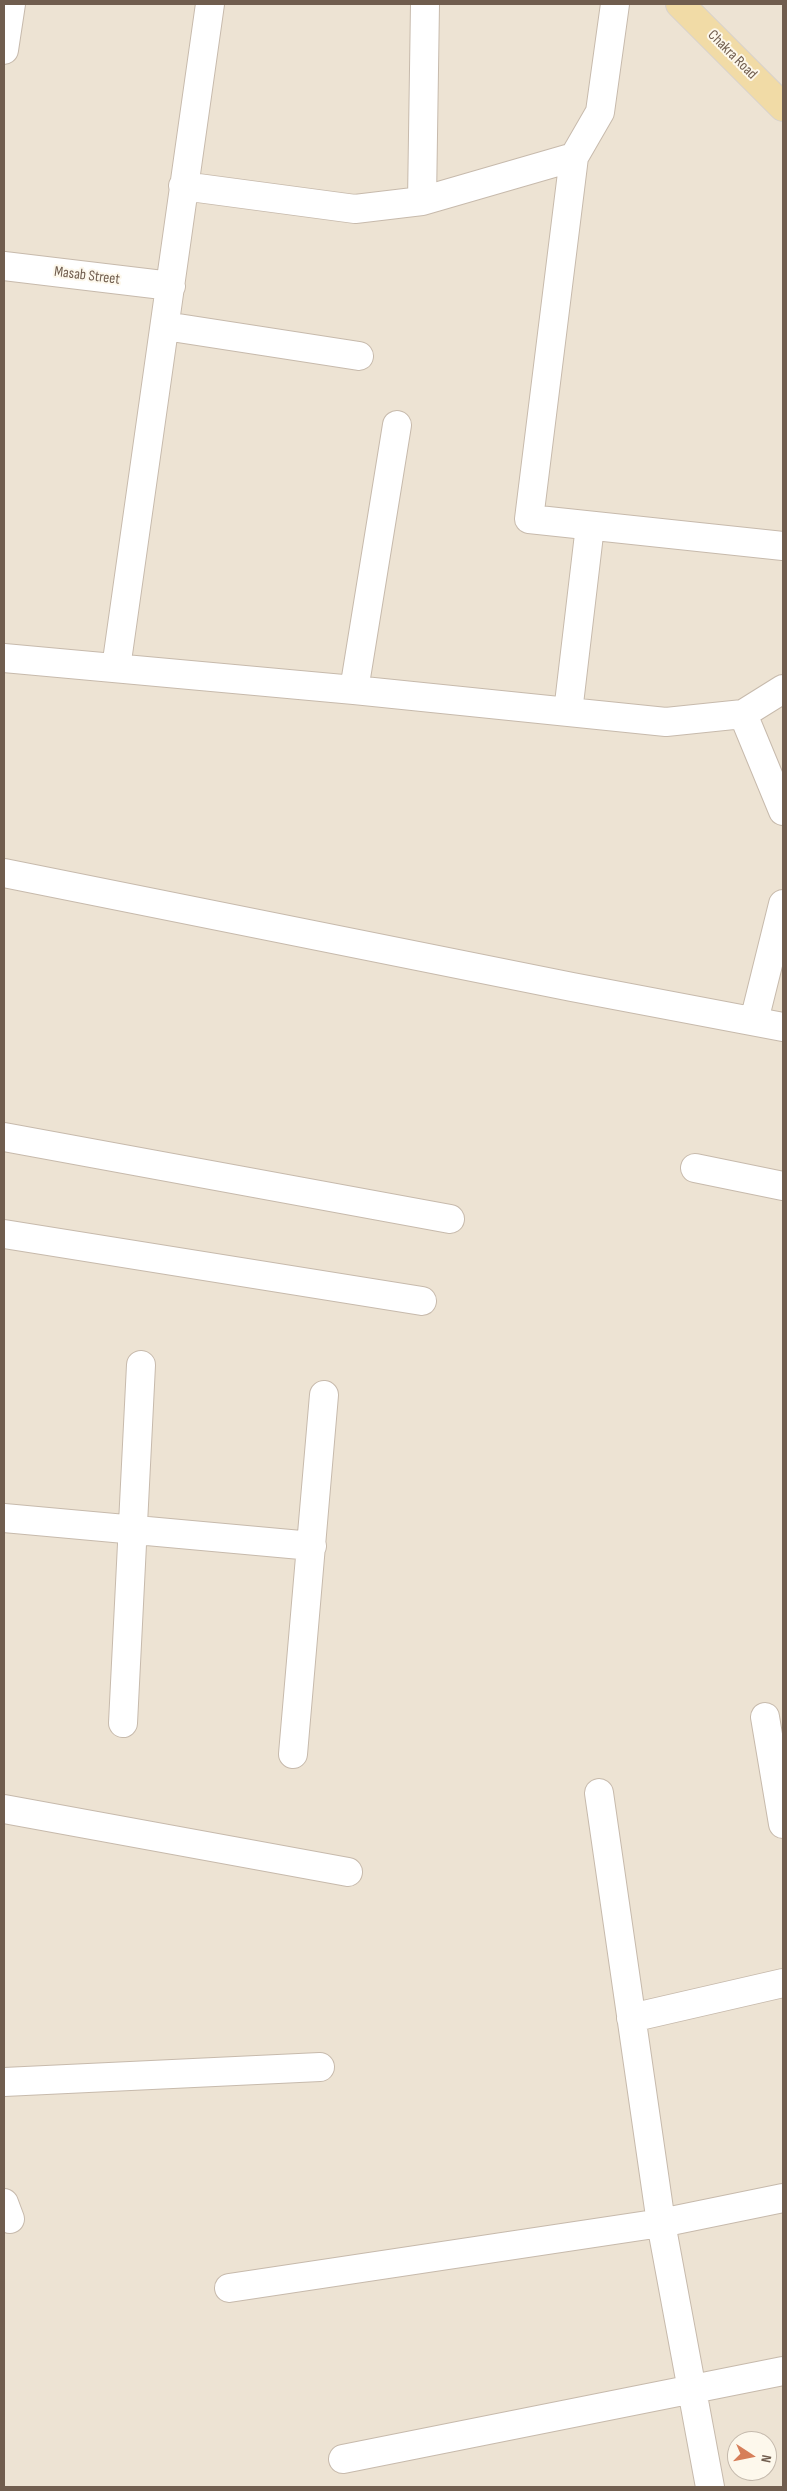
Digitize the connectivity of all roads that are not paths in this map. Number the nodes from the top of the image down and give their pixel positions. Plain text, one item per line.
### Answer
1 (10, 4) edge
2 (210, 4) edge
3 (426, 4) edge
4 (615, 4) edge
5 (680, 4) edge
6 (4, 50) edge
7 (783, 107) edge
8 (574, 157) junction
9 (183, 186) junction
10 (422, 201) junction
11 (4, 266) edge
12 (171, 286) junction
13 (165, 326) junction
14 (358, 356) dead end
15 (397, 425) dead end
16 (590, 526) junction
17 (783, 546) edge
18 (4, 658) edge
19 (116, 668) junction
20 (783, 689) edge
21 (354, 690) junction
22 (568, 712) junction
23 (743, 714) junction
24 (783, 811) edge
25 (4, 873) edge
26 (783, 904) edge
27 (754, 1021) junction
28 (783, 1027) edge
29 (4, 1137) edge
30 (695, 1168) dead end
31 (783, 1186) edge
32 (450, 1219) dead end
33 (4, 1234) edge
34 (422, 1301) dead end
35 (140, 1364) dead end
36 (324, 1395) dead end
37 (4, 1518) edge
38 (133, 1530) junction
39 (312, 1546) junction
40 (765, 1717) dead end
41 (123, 1723) dead end
42 (293, 1754) dead end
43 (598, 1793) dead end
44 (4, 1809) edge
45 (783, 1824) edge
46 (348, 1872) dead end
47 (783, 1983) edge
48 (631, 2018) junction
49 (320, 2067) dead end
50 (4, 2082) edge
51 (783, 2198) edge
52 (661, 2223) junction
53 (229, 2288) dead end
54 (783, 2371) edge
55 (691, 2390) junction
56 (343, 2459) dead end
57 (710, 2487) edge

1 - 6 street
2 - 9 street
3 - 10 street
4 - 8 street
5 - 7 main road, Chakra Road
8 - 10 street
8 - 16 street
9 - 10 street
9 - 12 street
11 - 12 street, Masab Street
12 - 13 street
13 - 14 street
13 - 19 street
15 - 21 street
16 - 17 street
16 - 22 street
18 - 19 street
19 - 21 street
20 - 23 street
21 - 22 street
22 - 23 street
23 - 24 street
25 - 27 street
26 - 27 street
27 - 28 street
29 - 32 street
30 - 31 street
33 - 34 street
35 - 38 street
36 - 39 street
37 - 38 street
38 - 39 street
38 - 41 street
39 - 42 street
40 - 45 street
43 - 48 street
44 - 46 street
47 - 48 street
48 - 52 street
49 - 50 street
51 - 52 street
52 - 53 street
52 - 55 street
54 - 55 street
55 - 56 street
55 - 57 street

